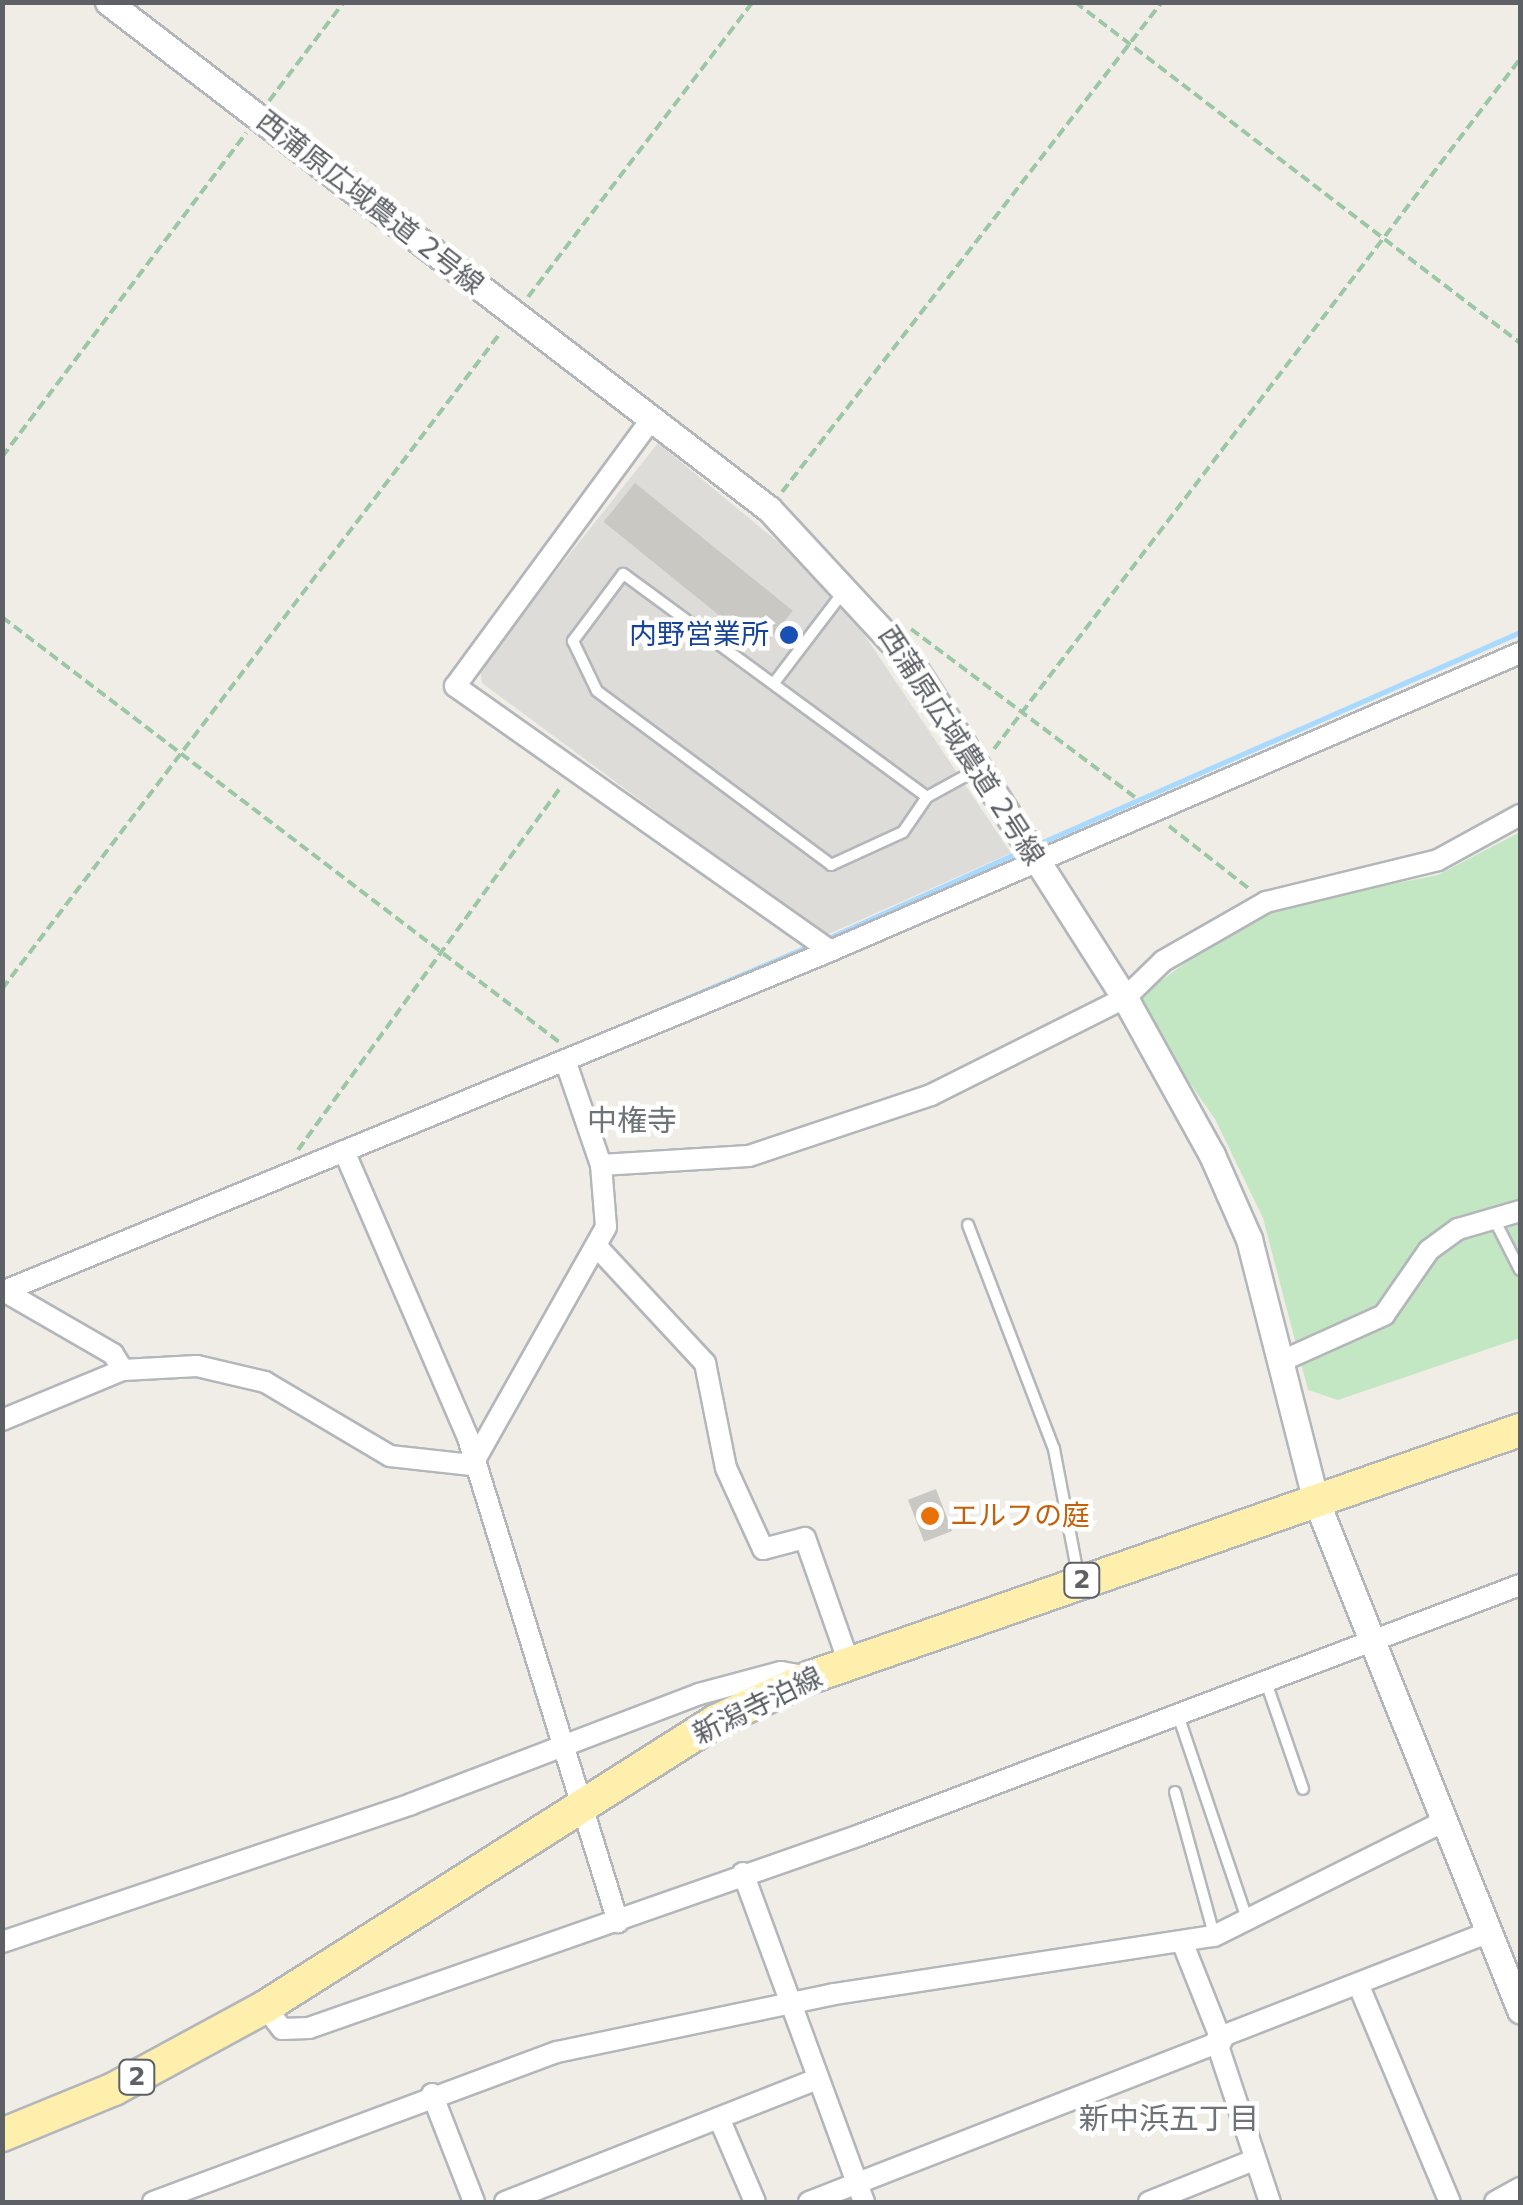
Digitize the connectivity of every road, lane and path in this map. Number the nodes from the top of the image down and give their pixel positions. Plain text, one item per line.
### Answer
1 (108, 2) edge
2 (344, 2) edge
3 (752, 2) edge
4 (1075, 2) edge
5 (1162, 2) edge
6 (1130, 44) junction
7 (1520, 60) edge
8 (258, 115) junction
9 (1384, 238) junction
10 (513, 314) junction
11 (1520, 342) edge
12 (650, 421) junction
13 (2, 456) edge
14 (769, 509) junction
15 (849, 587) junction
16 (2, 617) edge
17 (878, 619) junction
18 (1520, 653) edge
19 (774, 683) junction
20 (1022, 712) junction
21 (181, 752) junction
22 (978, 769) junction
23 (574, 770) junction
24 (927, 798) junction
25 (1147, 809) junction
26 (1520, 815) edge
27 (1036, 859) junction
28 (1266, 902) junction
29 (437, 948) junction
30 (830, 951) junction
31 (2, 989) edge
32 (1125, 998) junction
33 (565, 1060) junction
34 (344, 1151) junction
35 (295, 1154) dead end
36 (601, 1165) junction
37 (1520, 1211) edge
38 (1494, 1220) junction
39 (968, 1226) dead end
40 (599, 1250) junction
41 (1520, 1270) edge
42 (3, 1292) edge
43 (1284, 1360) junction
44 (123, 1370) junction
45 (2, 1420) edge
46 (1520, 1430) edge
47 (472, 1465) junction
48 (1315, 1498) junction
49 (1079, 1581) junction
50 (1520, 1586) edge
51 (1368, 1640) junction
52 (849, 1664) junction
53 (810, 1677) junction
54 (1266, 1682) junction
55 (1178, 1715) junction
56 (564, 1745) junction
57 (1303, 1789) dead end
58 (1175, 1792) dead end
59 (581, 1810) junction
60 (1439, 1824) junction
61 (743, 1873) junction
62 (618, 1922) junction
63 (1248, 1924) junction
64 (1487, 1933) junction
65 (1214, 1936) junction
66 (2, 1942) edge
67 (1182, 1944) junction
68 (1359, 1986) junction
69 (790, 2003) junction
70 (266, 2007) junction
71 (1520, 2010) edge
72 (1218, 2040) junction
73 (818, 2079) junction
74 (432, 2094) junction
75 (719, 2118) junction
76 (2, 2134) edge
77 (1254, 2160) junction
78 (1520, 2188) edge
79 (860, 2192) edge
80 (153, 2202) edge
81 (474, 2202) edge
82 (505, 2202) edge
83 (755, 2202) edge
84 (808, 2202) edge
85 (1149, 2202) edge
86 (1270, 2202) edge
87 (1450, 2202) edge
88 (1495, 2202) edge

1 - 8 street, 西蒲原広域農道 2号線
2 - 8 path
3 - 10 path
4 - 6 path
5 - 6 path
6 - 9 path
6 - 14 path
7 - 9 path
8 - 10 street, 西蒲原広域農道 2号線
8 - 13 path
9 - 11 path
9 - 20 path
10 - 12 street, 西蒲原広域農道 2号線
10 - 21 path
12 - 14 street, 西蒲原広域農道 2号線
12 - 23 street
14 - 15 street, 西蒲原広域農道 2号線
15 - 17 street, 西蒲原広域農道 2号線
15 - 19 lane
16 - 21 path
17 - 20 path
17 - 22 street, 西蒲原広域農道 2号線
18 - 25 street
19 - 24 lane
19 - 24 lane
20 - 22 path
20 - 25 path
21 - 29 path
21 - 31 path
22 - 24 lane
22 - 27 street, 西蒲原広域農道 2号線
23 - 29 path
23 - 30 street
25 - 27 street
25 - 28 path
26 - 28 street
27 - 30 street
27 - 32 street, 西蒲原広域農道 2号線
28 - 32 street
29 - 33 path
29 - 35 path
30 - 33 street
32 - 36 street
32 - 43 street, 西蒲原広域農道 2号線
33 - 34 street
33 - 36 street
34 - 42 street
34 - 47 street
36 - 40 street
37 - 38 street
38 - 41 lane
38 - 43 street
39 - 49 lane
40 - 47 street
40 - 52 street
42 - 44 street
43 - 48 street, 西蒲原広域農道 2号線
44 - 45 street
44 - 47 street
46 - 48 main road, 新潟寺泊線 / 2
47 - 56 street
48 - 49 main road, 新潟寺泊線 / 2
48 - 51 street, 西蒲原広域農道 2号線
49 - 52 main road, 新潟寺泊線 / 2
50 - 51 street
51 - 54 street
51 - 60 street, 西蒲原広域農道 2号線
52 - 53 main road, 新潟寺泊線 / 2
53 - 56 street
53 - 59 main road, 新潟寺泊線 / 2
54 - 55 street
54 - 57 lane
55 - 61 street
55 - 63 lane
56 - 59 street
56 - 66 street
58 - 65 lane
59 - 62 street
59 - 70 main road, 新潟寺泊線 / 2
60 - 63 street
60 - 64 street, 西蒲原広域農道 2号線
61 - 62 street
61 - 69 street
62 - 70 street
63 - 65 street
64 - 68 street
64 - 71 street, 西蒲原広域農道 2号線
65 - 67 street
67 - 69 street
67 - 72 street
68 - 72 street
68 - 87 street
69 - 73 street
69 - 74 street
70 - 76 main road, 新潟寺泊線 / 2
72 - 77 street
72 - 79 street
73 - 75 street
73 - 79 street
74 - 80 street
74 - 81 street
75 - 82 street
75 - 83 street
77 - 85 street
77 - 86 street
78 - 88 street
79 - 84 street

